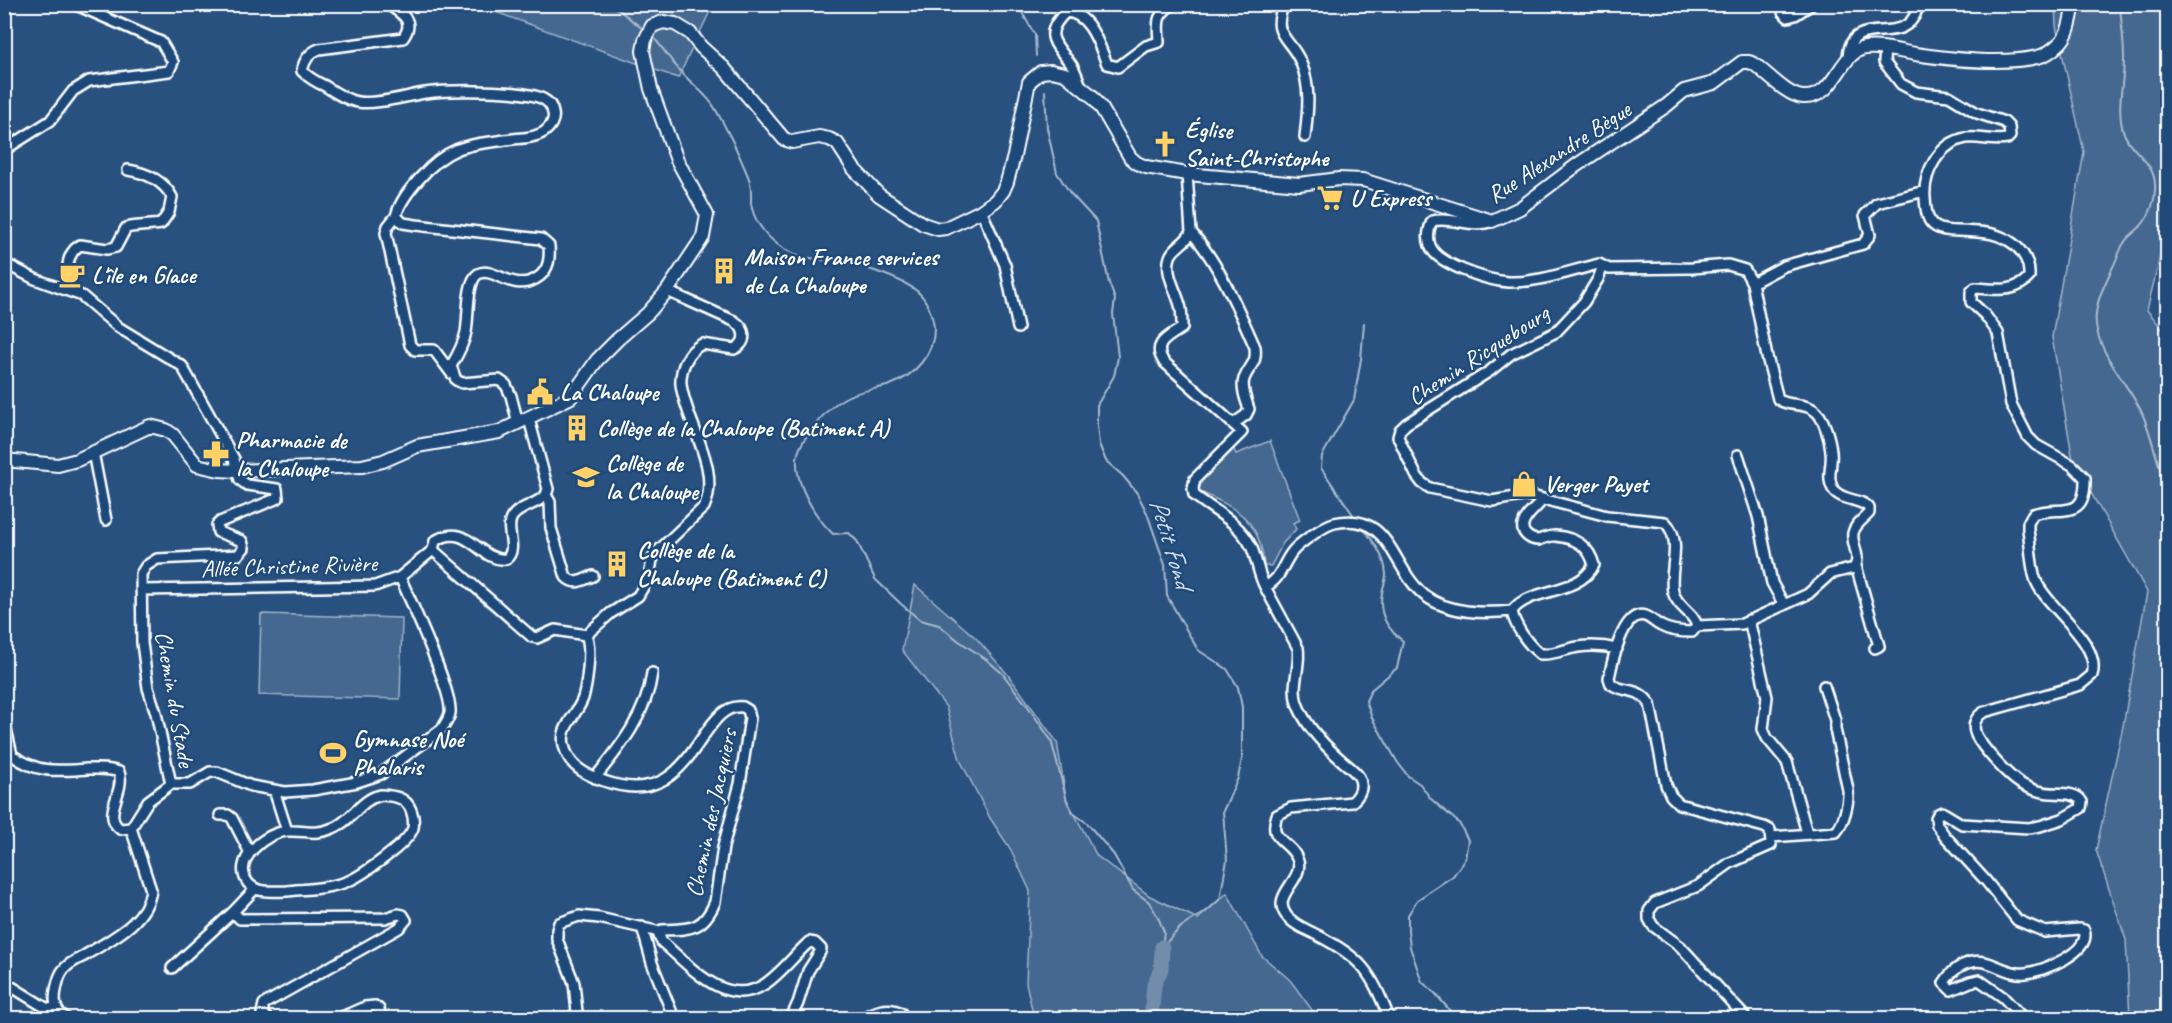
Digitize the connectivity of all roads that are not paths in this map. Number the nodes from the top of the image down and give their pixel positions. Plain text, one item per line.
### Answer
1 (74, 4) edge
2 (387, 4) edge
3 (1173, 4) edge
4 (1284, 4) edge
5 (1783, 4) edge
6 (1812, 4) edge
7 (1912, 4) edge
8 (2074, 4) edge
9 (1885, 48) junction
10 (1848, 60) junction
11 (1081, 86) junction
12 (1305, 137) dead end
13 (4, 150) edge
14 (128, 170) dead end
15 (1187, 174) junction
16 (1924, 191) junction
17 (981, 210) junction
18 (396, 216) junction
19 (1492, 221) junction
20 (1191, 232) junction
21 (4, 263) edge
22 (1603, 266) junction
23 (1752, 283) junction
24 (667, 291) junction
25 (71, 292) junction
26 (1018, 328) dead end
27 (452, 374) junction
28 (524, 421) junction
29 (1233, 424) junction
30 (93, 452) junction
31 (1738, 455) dead end
32 (4, 460) edge
33 (236, 471) junction
34 (546, 495) junction
35 (1543, 499) junction
36 (106, 520) dead end
37 (433, 549) junction
38 (1856, 566) junction
39 (593, 576) dead end
40 (400, 577) junction
41 (1265, 587) junction
42 (141, 590) junction
43 (1784, 605) junction
44 (1512, 611) junction
45 (1749, 620) junction
46 (1697, 626) junction
47 (585, 635) junction
48 (1875, 648) dead end
49 (1617, 649) junction
50 (652, 673) dead end
51 (1824, 686) dead end
52 (4, 720) edge
53 (595, 778) junction
54 (171, 784) junction
55 (274, 790) junction
56 (220, 815) dead end
57 (131, 828) junction
58 (287, 831) junction
59 (1807, 833) junction
60 (1772, 837) junction
61 (250, 853) junction
62 (255, 889) junction
63 (233, 912) junction
64 (642, 927) junction
65 (660, 932) junction
66 (172, 968) dead end
67 (4, 982) edge
68 (57, 1010) junction
69 (66, 1018) edge
70 (267, 1018) edge
71 (340, 1018) edge
72 (376, 1018) edge
73 (550, 1018) edge
74 (674, 1018) edge
75 (791, 1018) edge
76 (862, 1018) edge
77 (901, 1018) edge
78 (1389, 1018) edge
79 (1746, 1018) edge
80 (2023, 1018) edge

1 - 13 street
2 - 18 street
3 - 11 street
4 - 12 street
5 - 6 street
7 - 10 street
8 - 9 main road, Rue Alexandre Bègue
9 - 10 main road, Rue Alexandre Bègue
9 - 16 street
10 - 19 main road, Rue Alexandre Bègue
11 - 15 main road, Rue Alexandre Bègue
11 - 17 main road, Rue Alexandre Bègue
14 - 25 street
15 - 19 main road, Rue Alexandre Bègue
15 - 20 street
16 - 23 street
16 - 80 street
17 - 24 main road, Rue Alexandre Bègue
17 - 26 street
18 - 27 street
18 - 27 street
19 - 22 street, Chemin Ricquebourg
20 - 29 street
20 - 29 street
21 - 25 street
22 - 23 street
22 - 35 street, Chemin Ricquebourg
23 - 38 street
24 - 28 main road
24 - 47 street
25 - 33 street
27 - 28 street
28 - 33 main road
28 - 34 street
29 - 41 street
30 - 32 main road
30 - 33 main road
30 - 36 street
31 - 43 street
33 - 42 street, Chemin du Stade
34 - 37 street, Allée Christine Rivière
34 - 39 street
35 - 44 street
35 - 46 street, Chemin Ricquebourg
37 - 40 street, Allée Christine Rivière
37 - 47 street
38 - 43 street
38 - 48 street
40 - 42 street, Allée Christine Rivière
40 - 55 street, Chemin du Stade
41 - 44 street
41 - 78 street
42 - 54 street, Chemin du Stade
43 - 45 street
44 - 49 street
45 - 46 street
45 - 59 street
46 - 49 street
47 - 53 street
49 - 60 street
50 - 53 street
51 - 59 street
52 - 57 street
53 - 65 street, Chemin des Jacquiers
54 - 55 street, Chemin du Stade
54 - 57 street
55 - 58 street
56 - 61 street
57 - 68 street
58 - 61 street
58 - 62 street
59 - 60 street
60 - 79 street
61 - 62 street
62 - 63 street
63 - 66 street
63 - 70 street
64 - 65 street
64 - 73 street
64 - 74 street
65 - 75 street
67 - 68 street
68 - 69 street
71 - 72 street
76 - 77 street

